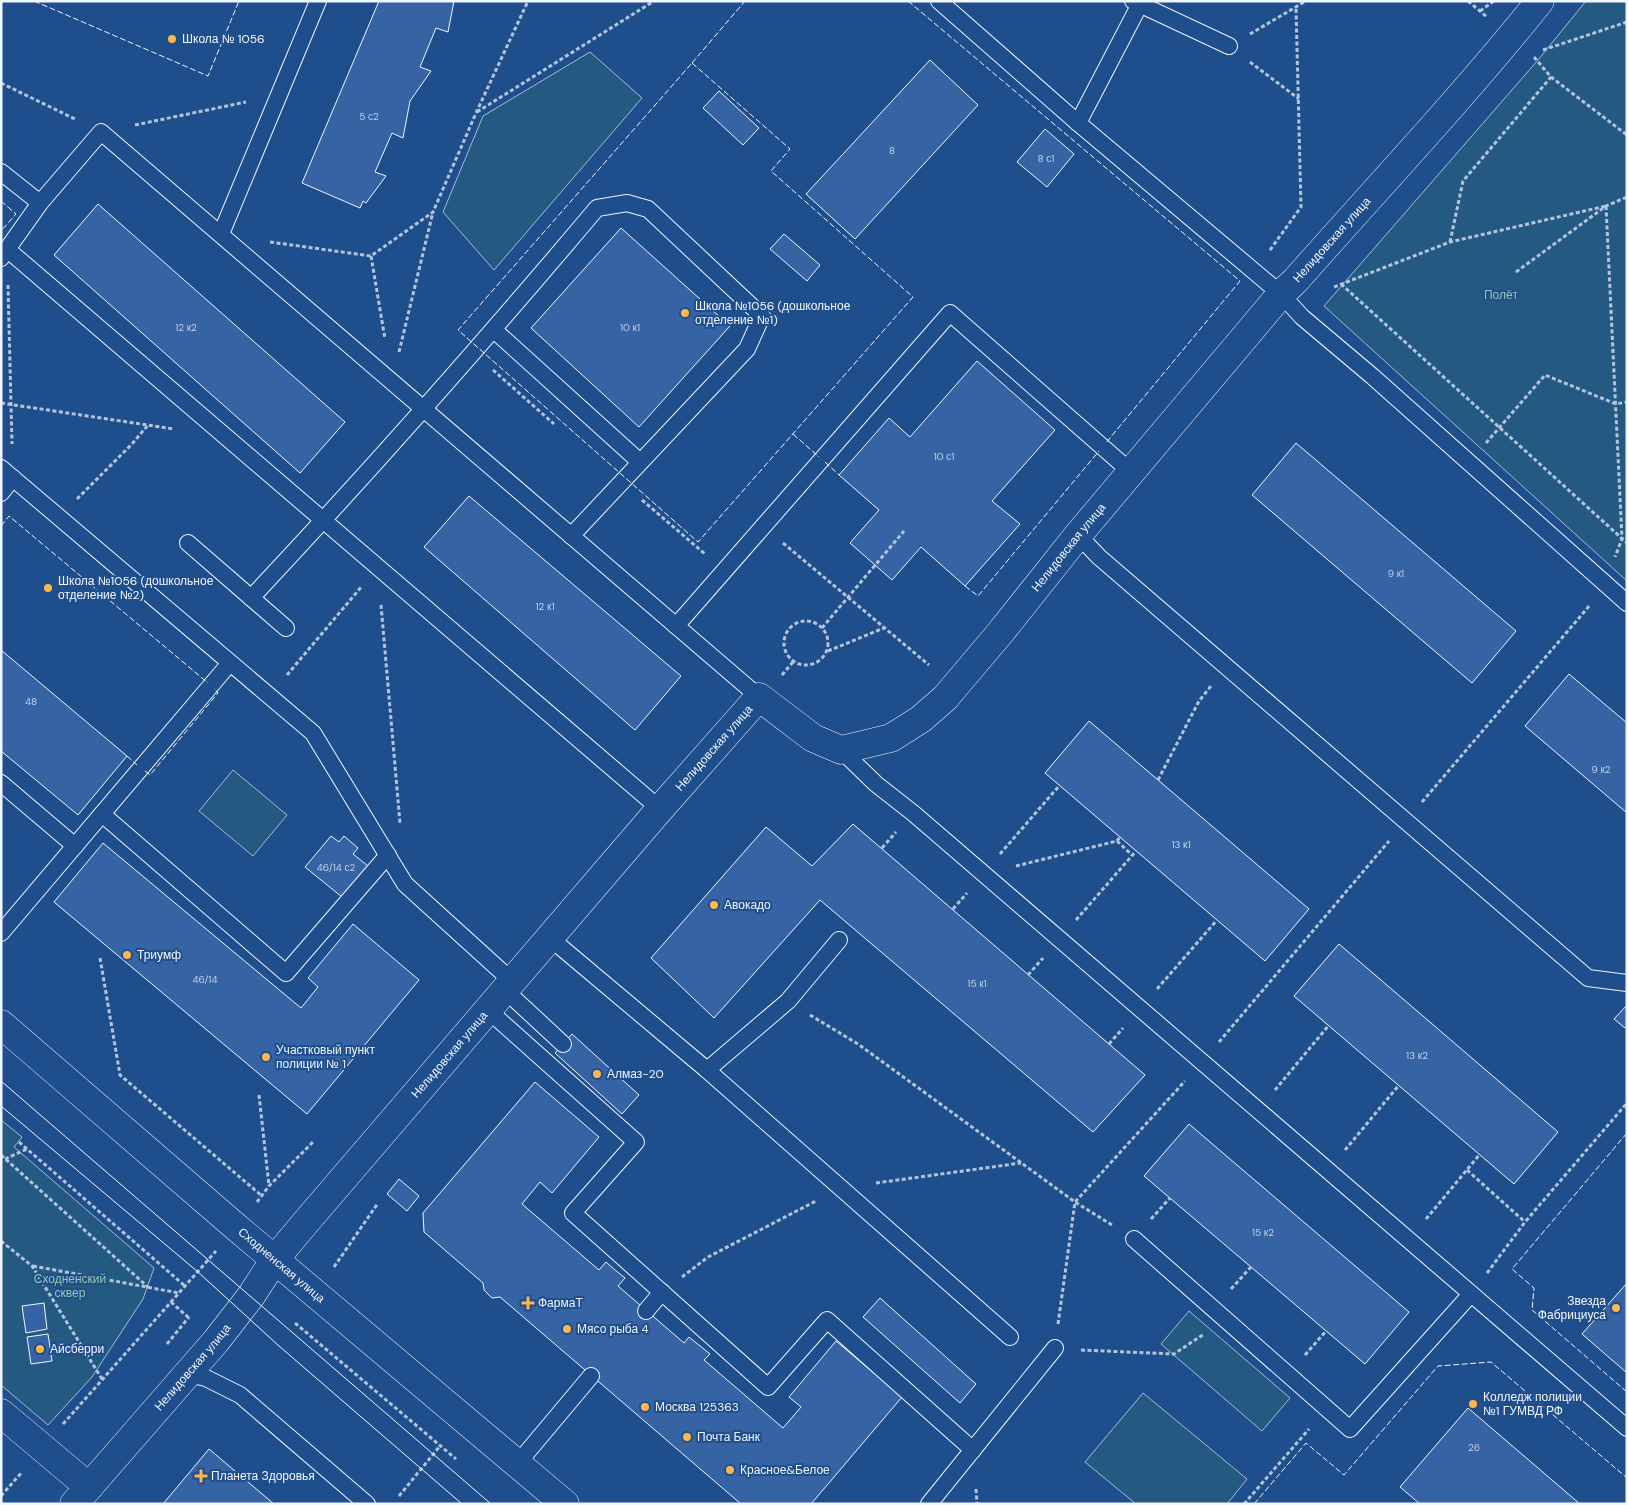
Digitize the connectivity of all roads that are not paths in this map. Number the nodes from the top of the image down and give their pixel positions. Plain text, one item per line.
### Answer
1 (318, 1) edge
2 (939, 1) edge
3 (1540, 1) edge
4 (1137, 3) edge
5 (1229, 46) road end
6 (1078, 123) junction
7 (1, 172) edge
8 (40, 203) junction
9 (221, 234) junction
10 (4, 254) edge
11 (1288, 287) junction
12 (494, 330) junction
13 (424, 410) junction
14 (640, 462) junction
15 (1131, 472) junction
16 (7, 473) edge
17 (1, 493) edge
18 (323, 521) junction
19 (1078, 535) junction
20 (571, 536) junction
21 (188, 543) dead end
22 (251, 598) junction
23 (1627, 602) edge
24 (676, 626) junction
25 (286, 628) dead end
26 (230, 663) junction
27 (759, 697) junction
28 (841, 750) junction
29 (1, 783) edge
30 (660, 809) junction
31 (102, 814) junction
32 (75, 846) junction
33 (388, 855) junction
34 (1, 933) edge
35 (550, 938) junction
36 (839, 940) dead end
37 (1627, 983) edge
38 (502, 994) junction
39 (1, 1024) edge
40 (563, 1044) dead end
41 (707, 1070) junction
42 (1134, 1239) road end
43 (275, 1259) junction
44 (662, 1292) junction
45 (1471, 1294) junction
46 (646, 1311) dead end
47 (1010, 1338) dead end
48 (1054, 1348) road end
49 (187, 1374) junction
50 (591, 1376) dead end
51 (1, 1413) edge
52 (1627, 1428) edge
53 (973, 1450) junction
54 (518, 1463) junction
55 (82, 1495) edge
56 (367, 1504) edge
57 (565, 1504) edge
58 (929, 1504) edge

1 - 9 lane
2 - 6 lane
3 - 11 street, Нелидовская улица
4 - 5 lane
4 - 6 lane
6 - 11 lane
7 - 8 lane
8 - 9 lane
8 - 10 lane
9 - 13 lane
10 - 18 lane
11 - 15 street, Нелидовская улица
11 - 23 lane
12 - 13 lane
12 - 14 lane
12 - 14 lane
13 - 18 lane
13 - 20 lane
14 - 20 lane
15 - 19 street, Нелидовская улица
15 - 24 lane
16 - 17 lane
16 - 26 lane
18 - 22 lane
18 - 30 lane
19 - 28 street, Нелидовская улица
19 - 37 lane
20 - 24 lane
21 - 22 lane
22 - 25 lane
24 - 27 lane
26 - 31 lane
26 - 33 lane
27 - 28 street, Нелидовская улица
27 - 30 street, Нелидовская улица
28 - 45 lane
29 - 32 lane
30 - 35 street, Нелидовская улица
31 - 32 lane
31 - 33 lane
32 - 34 lane
33 - 38 lane
35 - 38 street, Нелидовская улица
35 - 41 lane
36 - 41 lane
38 - 40 lane
38 - 43 street, Нелидовская улица
38 - 44 lane
39 - 43 street, Сходненская улица
41 - 47 lane
42 - 45 lane
43 - 49 street, Нелидовская улица
43 - 54 street, Сходненская улица
44 - 46 lane
44 - 53 lane
45 - 52 lane
48 - 53 lane
49 - 55 street, Нелидовская улица
49 - 56 lane
50 - 54 lane
51 - 55 street
53 - 58 lane
54 - 57 street, Сходненская улица

